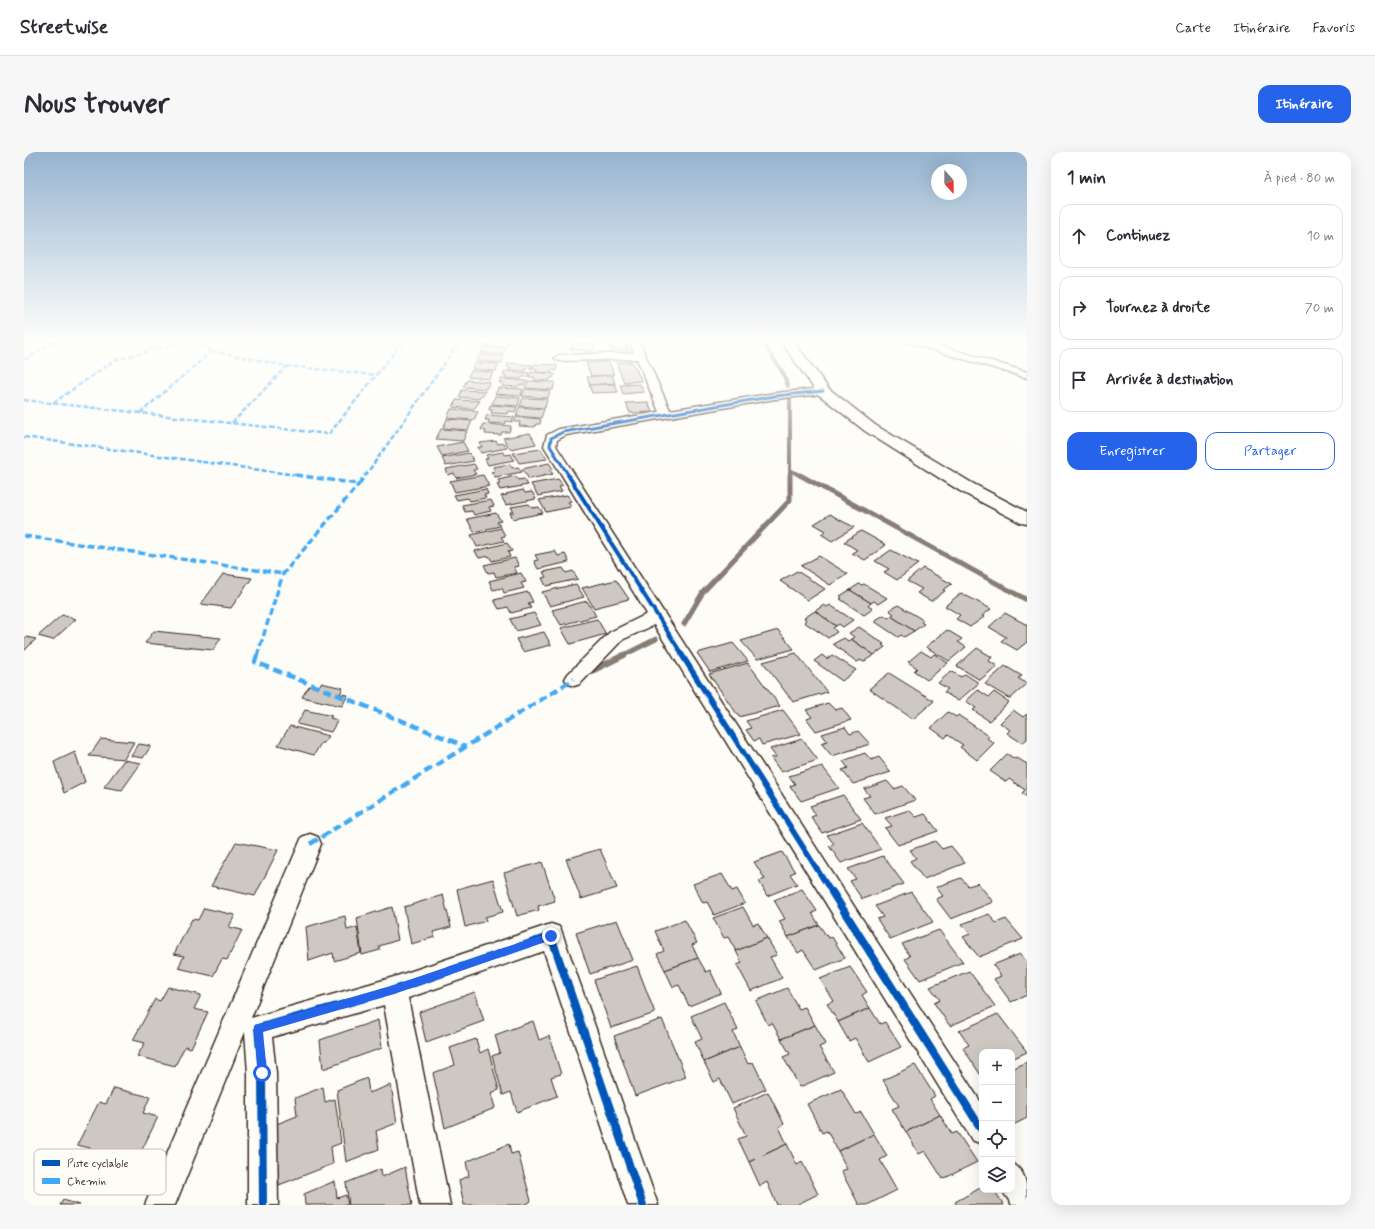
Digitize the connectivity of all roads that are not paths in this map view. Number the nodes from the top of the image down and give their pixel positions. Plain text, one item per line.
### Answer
1 (654, 388) edge
2 (821, 388) edge
3 (823, 391) junction
4 (666, 415) junction
5 (1027, 519) edge
6 (658, 616) junction
7 (574, 679) dead end
8 (310, 844) dead end
9 (394, 990) junction
10 (979, 1125) edge
11 (1015, 1183) edge
12 (166, 1191) edge
13 (164, 1195) edge
14 (1027, 1201) edge
15 (160, 1205) edge
16 (263, 1205) edge
17 (435, 1205) edge
18 (643, 1205) edge

1 - 4 street
2 - 3 street
3 - 4 street
3 - 5 street
4 - 6 street
6 - 7 street
6 - 10 street
8 - 12 street
9 - 16 street
9 - 17 street
9 - 18 street
11 - 14 street
13 - 15 street

